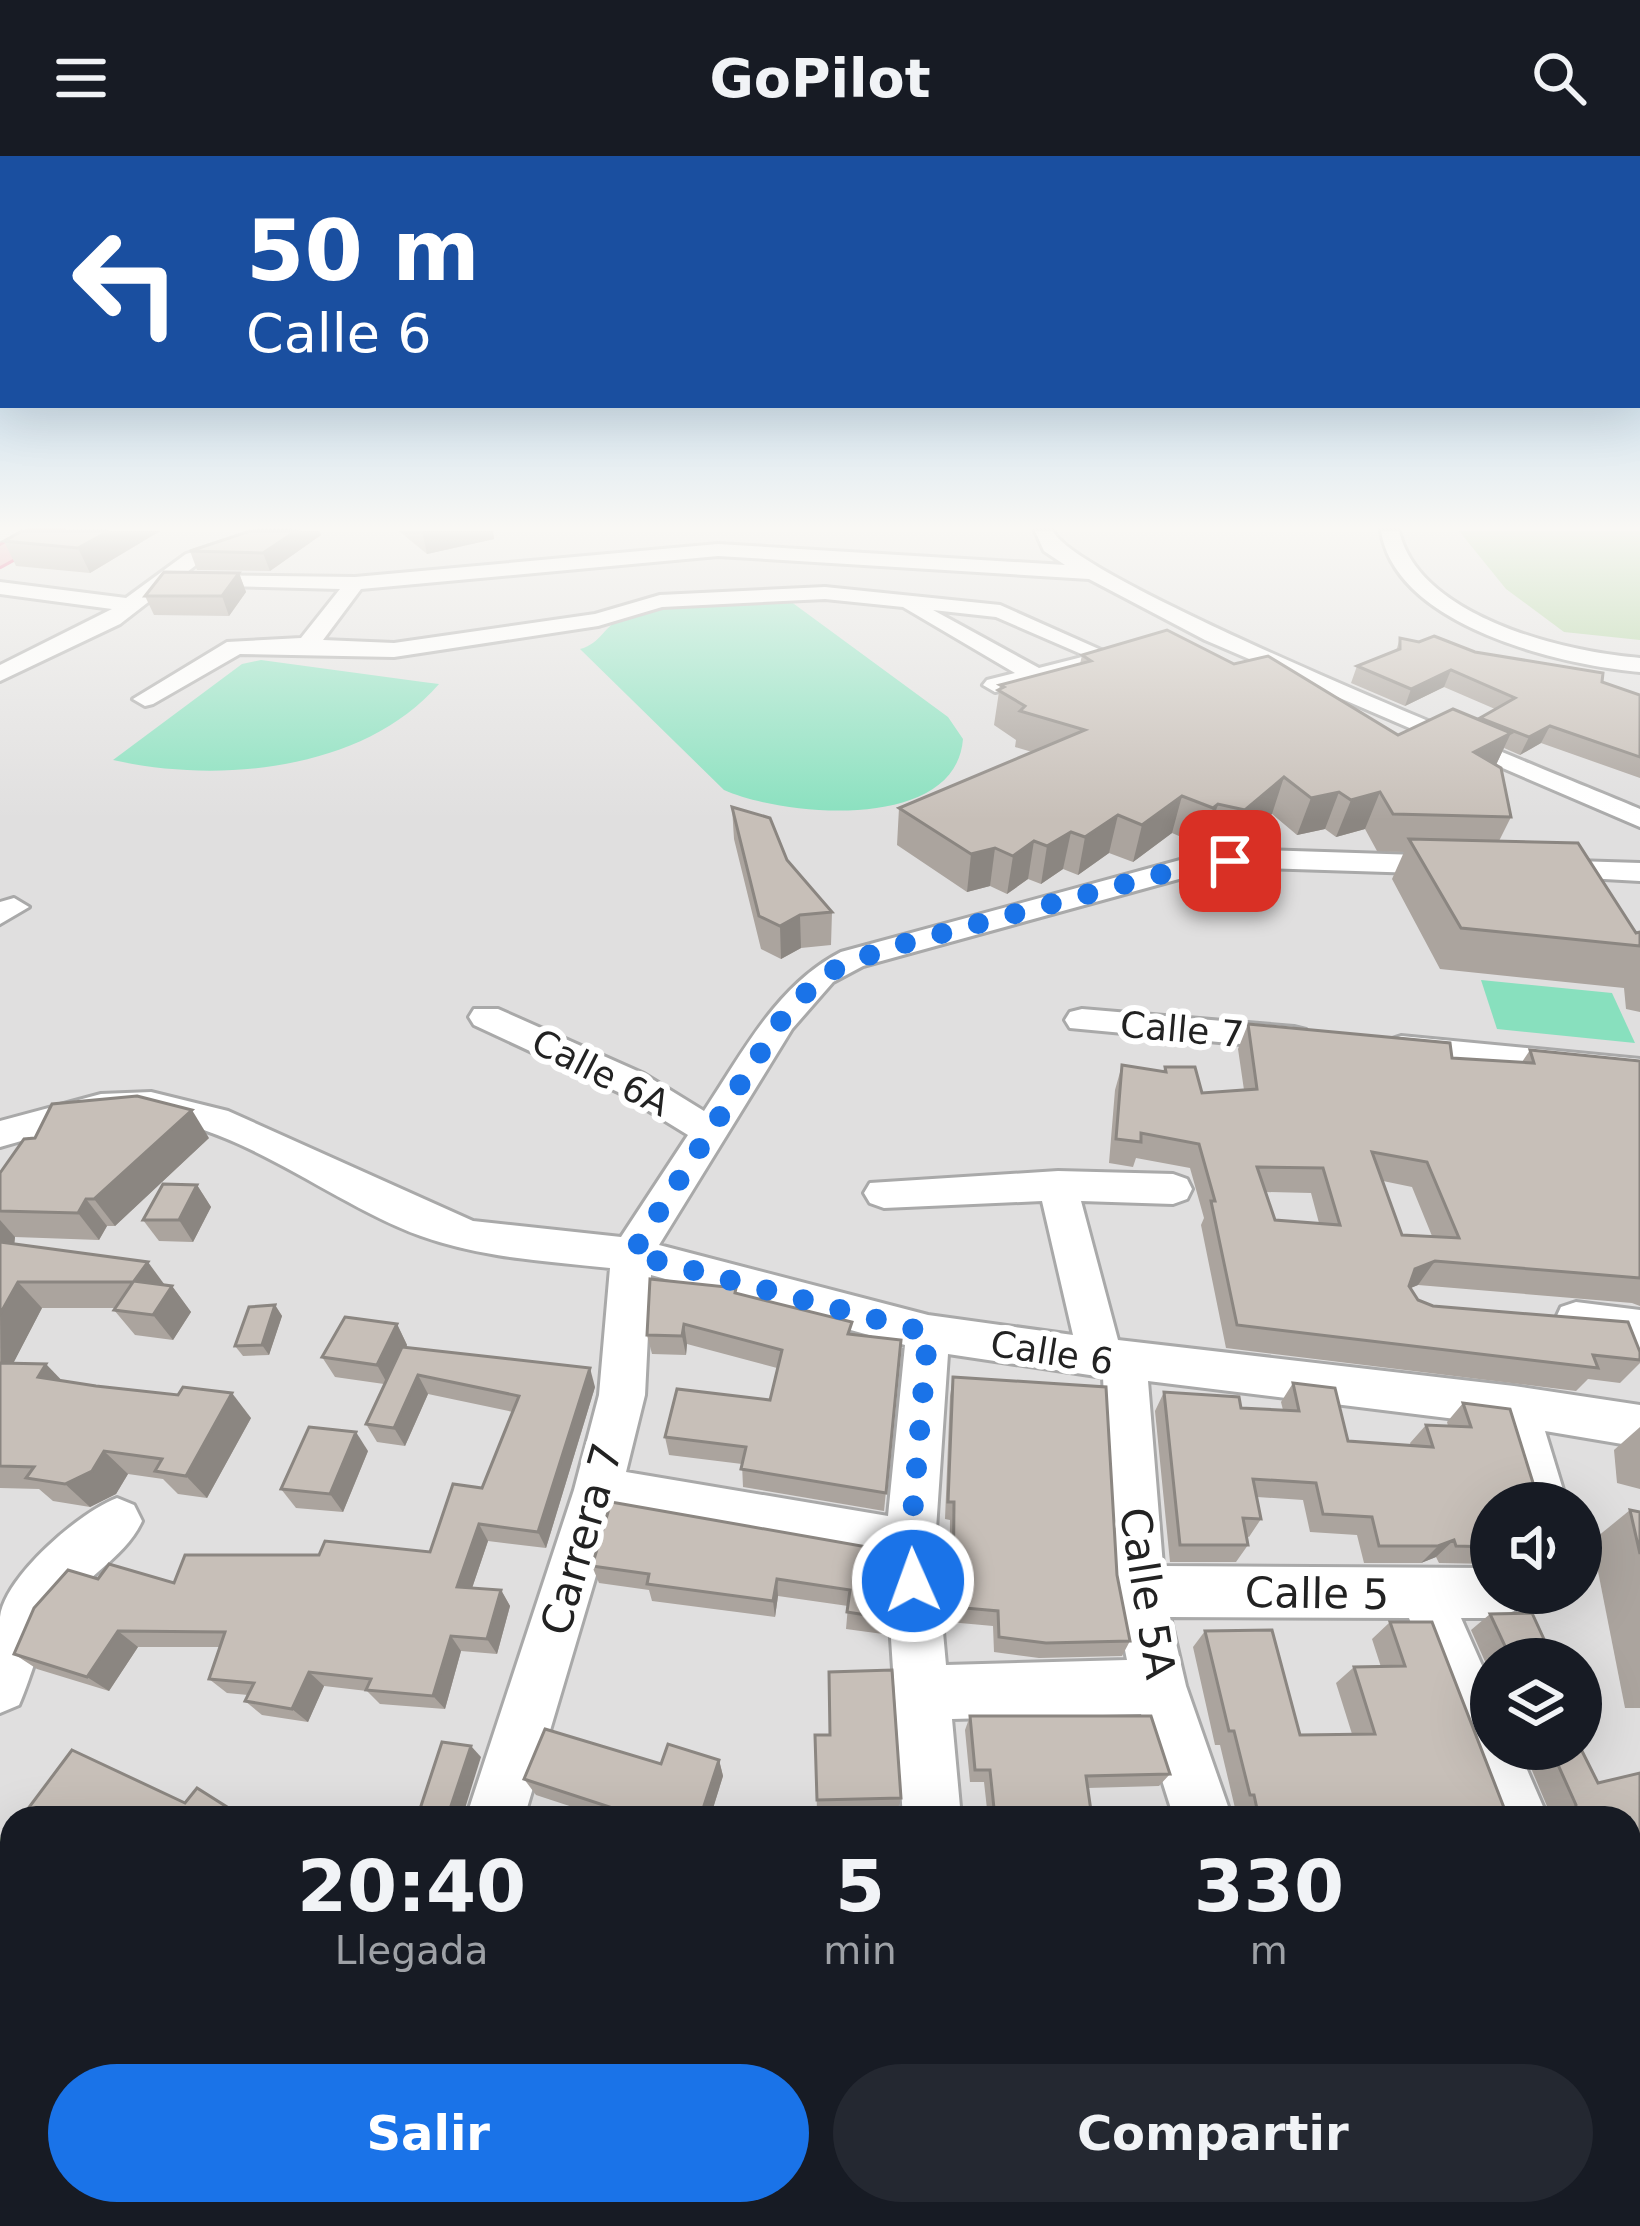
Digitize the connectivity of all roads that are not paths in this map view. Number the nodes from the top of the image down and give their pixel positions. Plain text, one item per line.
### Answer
1 (98, 628) edge
2 (321, 628) edge
3 (546, 628) edge
4 (948, 628) edge
5 (1045, 628) edge
6 (1199, 628) edge
7 (1486, 628) edge
8 (1213, 635) junction
9 (1171, 644) edge
10 (308, 645) junction
11 (1640, 665) edge
12 (0, 674) edge
13 (1035, 675) junction
14 (995, 685) edge
15 (145, 699) dead end
16 (1635, 818) edge
17 (1635, 870) edge
18 (486, 1017) dead end
19 (1082, 1020) dead end
20 (1640, 1071) edge
21 (713, 1132) junction
22 (0, 1134) edge
23 (1058, 1186) junction
24 (1173, 1189) dead end
25 (884, 1192) dead end
26 (632, 1254) junction
27 (1537, 1317) edge
28 (1640, 1332) edge
29 (928, 1333) junction
30 (1112, 1361) junction
31 (1514, 1406) junction
32 (1640, 1426) edge
33 (1537, 1482) edge
34 (598, 1490) junction
35 (117, 1521) dead end
36 (910, 1544) junction
37 (1139, 1591) junction
38 (1470, 1594) edge
39 (1425, 1595) junction
40 (0, 1685) edge
41 (1159, 1686) junction
42 (925, 1694) junction
43 (499, 1806) edge
44 (931, 1806) edge
45 (1199, 1806) edge
46 (1514, 1806) edge

1 - 12 street
2 - 10 street
3 - 10 street
4 - 13 street
5 - 13 street
6 - 8 street
7 - 11 street
8 - 9 street
8 - 16 street
10 - 15 street
13 - 14 street
17 - 21 street
18 - 21 street, Calle 6A
19 - 20 street, Calle 7
21 - 26 street
22 - 26 street, Calle 6
23 - 24 street
23 - 25 street
23 - 30 street, Calle 5A
26 - 29 street, Calle 6
26 - 34 street, Carrera 7
27 - 28 street
29 - 30 street, Calle 6
29 - 36 street
30 - 31 street, Calle 6
30 - 37 street, Calle 5A
31 - 32 street, Calle 6
31 - 33 street
34 - 36 street
34 - 43 street, Carrera 7
35 - 40 street
36 - 42 street
37 - 39 street, Calle 5
37 - 41 street, Calle 5A
38 - 39 street, Calle 5
39 - 46 street
41 - 42 street
41 - 45 street, Calle 5A
42 - 44 street

